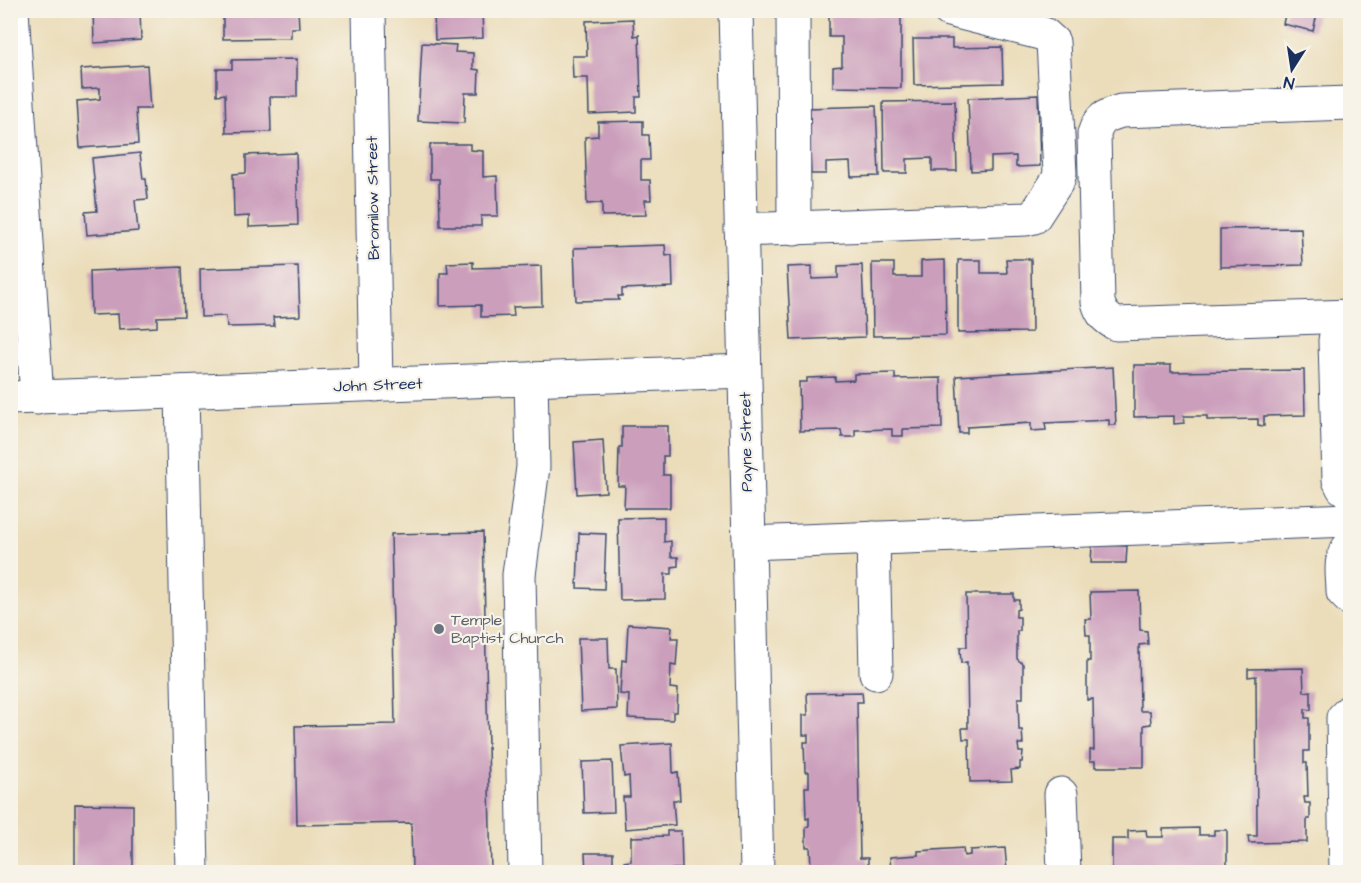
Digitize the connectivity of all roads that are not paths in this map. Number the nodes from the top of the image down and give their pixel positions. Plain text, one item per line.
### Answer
1 (12, 10) edge
2 (369, 10) edge
3 (736, 10) edge
4 (793, 10) edge
5 (949, 10) edge
6 (1350, 103) edge
7 (794, 228) junction
8 (741, 230) junction
9 (1350, 316) edge
10 (1350, 321) edge
11 (744, 371) junction
12 (531, 379) junction
13 (376, 385) junction
14 (182, 392) junction
15 (24, 398) edge
16 (1350, 493) edge
17 (1350, 520) edge
18 (873, 538) junction
19 (749, 543) junction
20 (1350, 546) edge
21 (1350, 599) edge
22 (876, 673) dead end
23 (1350, 711) edge
24 (1061, 794) dead end
25 (192, 873) edge
26 (525, 873) edge
27 (757, 873) edge
28 (1064, 873) edge
29 (1346, 873) edge

1 - 15 street
2 - 13 street, Bromilow Street
3 - 8 street, Payne Street
4 - 7 street
5 - 7 street
6 - 9 street
7 - 8 street
8 - 11 street, Payne Street
10 - 16 street
11 - 12 street, John Street
11 - 19 street, Payne Street
12 - 13 street, John Street
12 - 26 street
13 - 14 street, John Street
14 - 15 street, John Street
14 - 25 street
17 - 18 street
18 - 19 street
18 - 22 street
19 - 27 street, Payne Street
20 - 21 street
23 - 29 street
24 - 28 street

